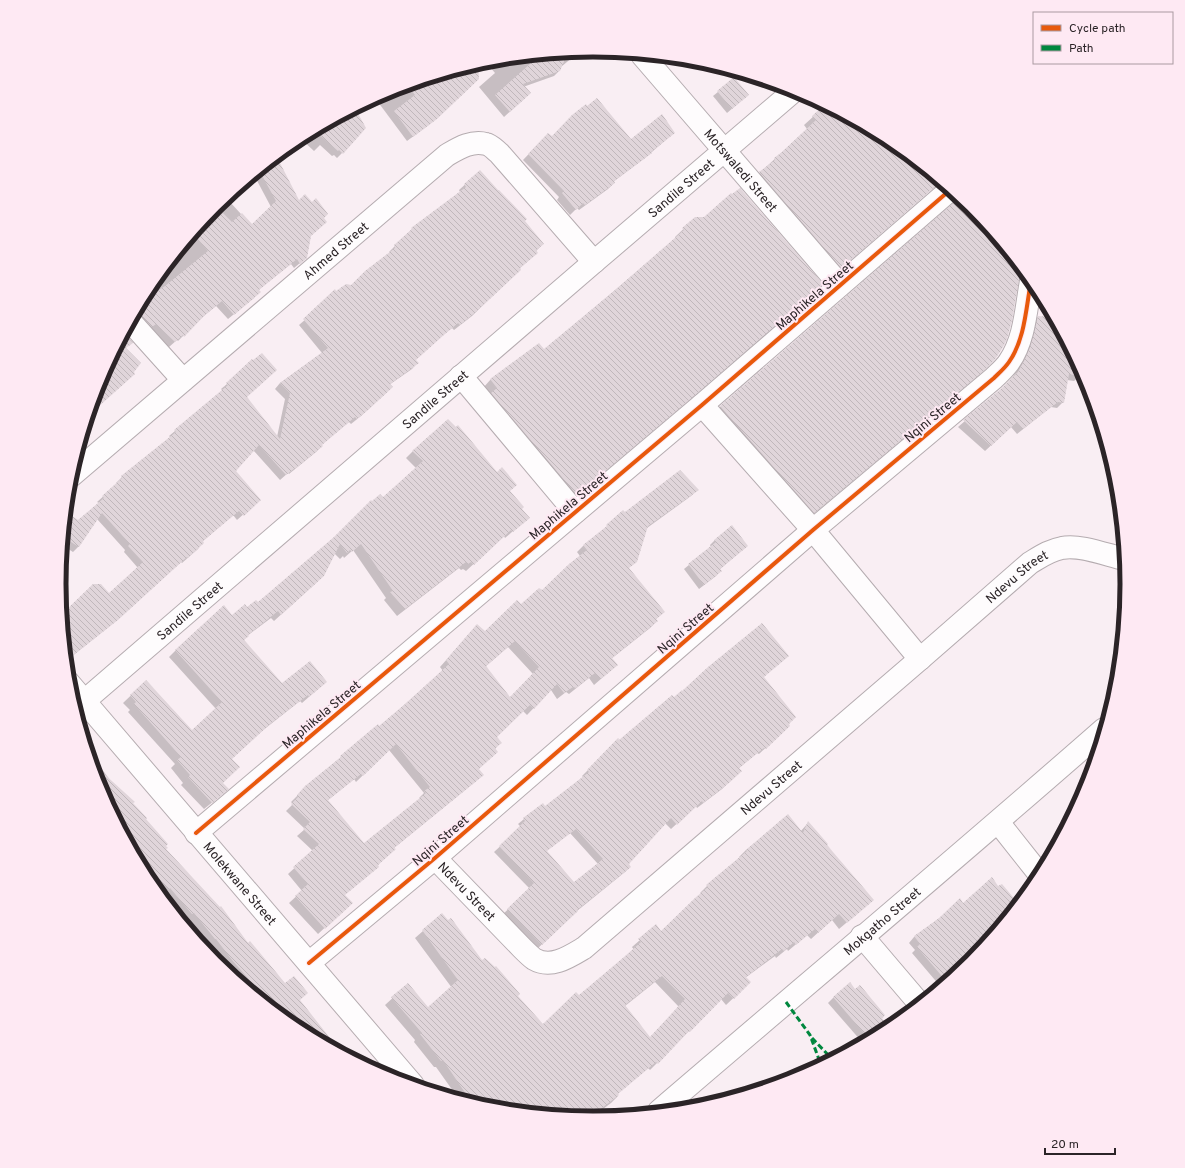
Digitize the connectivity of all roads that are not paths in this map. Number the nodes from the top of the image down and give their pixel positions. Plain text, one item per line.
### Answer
1 (647, 60) edge
2 (789, 95) edge
3 (724, 151) junction
4 (946, 193) edge
5 (594, 262) junction
6 (840, 285) junction
7 (1030, 289) edge
8 (133, 325) edge
9 (461, 376) junction
10 (183, 380) junction
11 (702, 405) junction
12 (78, 470) edge
13 (575, 512) junction
14 (813, 530) junction
15 (1118, 558) edge
16 (920, 659) junction
17 (80, 706) edge
18 (1098, 735) edge
19 (998, 822) junction
20 (196, 833) junction
21 (435, 858) junction
22 (1036, 870) edge
23 (862, 936) junction
24 (309, 963) junction
25 (916, 1000) edge
26 (406, 1077) edge
27 (667, 1105) edge

1 - 3 street, Motswaledi Street
2 - 3 street, Sandile Street
3 - 5 street, Sandile Street
3 - 6 street, Motswaledi Street
4 - 6 street, Maphikela Street
5 - 9 street, Sandile Street
5 - 10 street, Ahmed Street
6 - 11 street, Maphikela Street
7 - 14 street, Nqini Street
8 - 10 street
9 - 13 street
9 - 17 street, Sandile Street
10 - 12 street, Ahmed Street
11 - 13 street, Maphikela Street
11 - 14 street
13 - 20 street, Maphikela Street
14 - 16 street
14 - 21 street, Nqini Street
15 - 16 street, Ndevu Street
16 - 21 street, Ndevu Street
17 - 20 street, Molekwane Street
18 - 19 street, Mokgatho Street
19 - 22 street
19 - 23 street, Mokgatho Street
20 - 24 street, Molekwane Street
21 - 24 street, Nqini Street
23 - 25 street
23 - 27 street, Mokgatho Street
24 - 26 street, Molekwane Street

